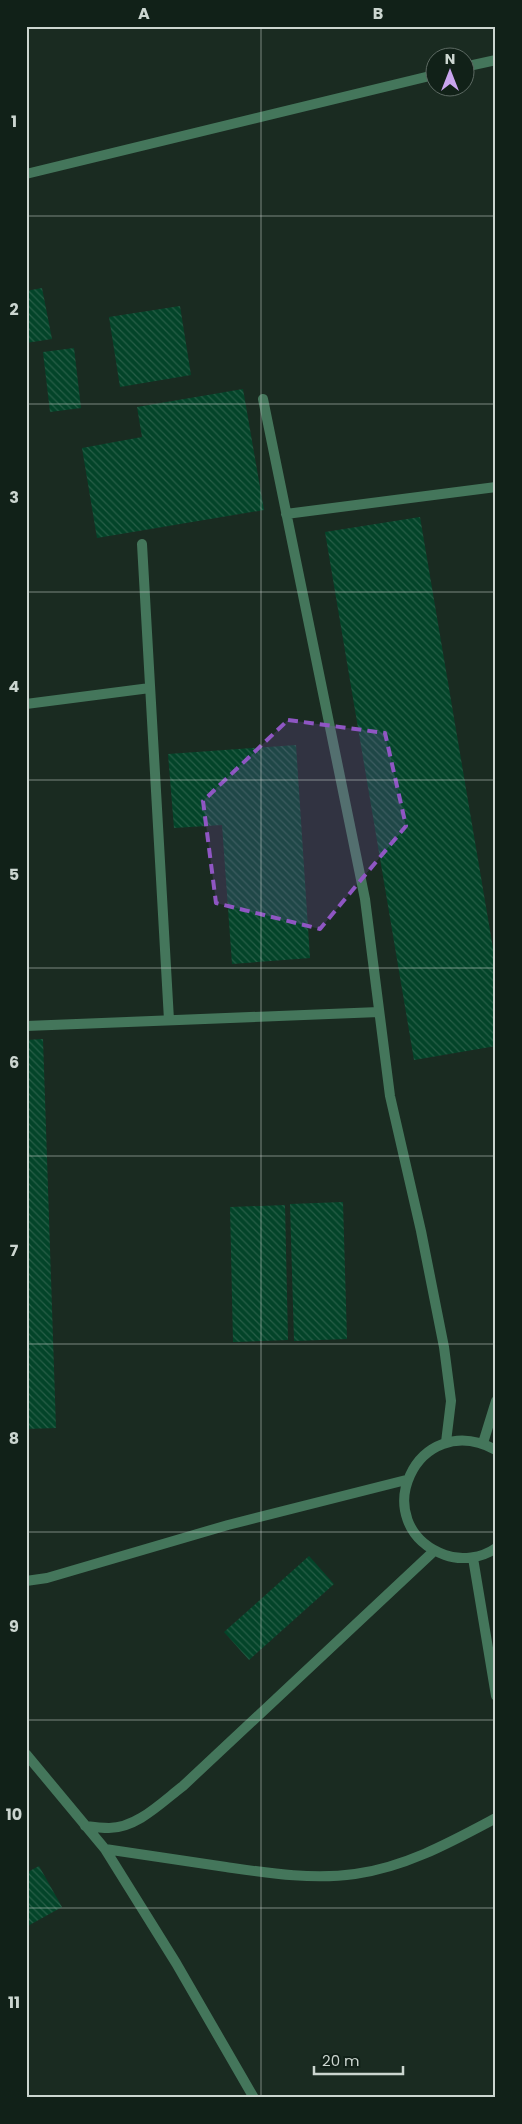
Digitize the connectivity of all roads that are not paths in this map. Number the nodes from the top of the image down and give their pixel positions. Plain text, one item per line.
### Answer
1 (496, 60) edge
2 (474, 66) edge
3 (424, 77) edge
4 (26, 174) edge
5 (263, 399) dead end
6 (496, 487) edge
7 (286, 514) junction
8 (142, 544) dead end
9 (150, 688) junction
10 (26, 704) edge
11 (379, 1012) junction
12 (169, 1020) junction
13 (26, 1026) edge
14 (496, 1401) edge
15 (446, 1442) junction
16 (483, 1443) junction
17 (496, 1450) edge
18 (406, 1480) junction
19 (496, 1548) edge
20 (434, 1551) junction
21 (473, 1558) junction
22 (26, 1581) edge
23 (496, 1696) edge
24 (26, 1754) edge
25 (496, 1818) edge
26 (85, 1826) junction
27 (105, 1849) junction
28 (254, 2098) edge

1 - 2 lane
3 - 4 lane
5 - 7 lane
6 - 7 lane
7 - 11 lane
8 - 9 lane
9 - 10 lane
9 - 12 lane
11 - 12 lane
11 - 15 lane
12 - 13 lane
14 - 16 lane
15 - 16 lane
15 - 18 lane
16 - 17 lane
18 - 20 lane
18 - 22 lane
19 - 21 lane
20 - 21 lane
20 - 26 lane
21 - 23 lane
24 - 26 lane
25 - 27 lane
26 - 27 lane
27 - 28 lane

